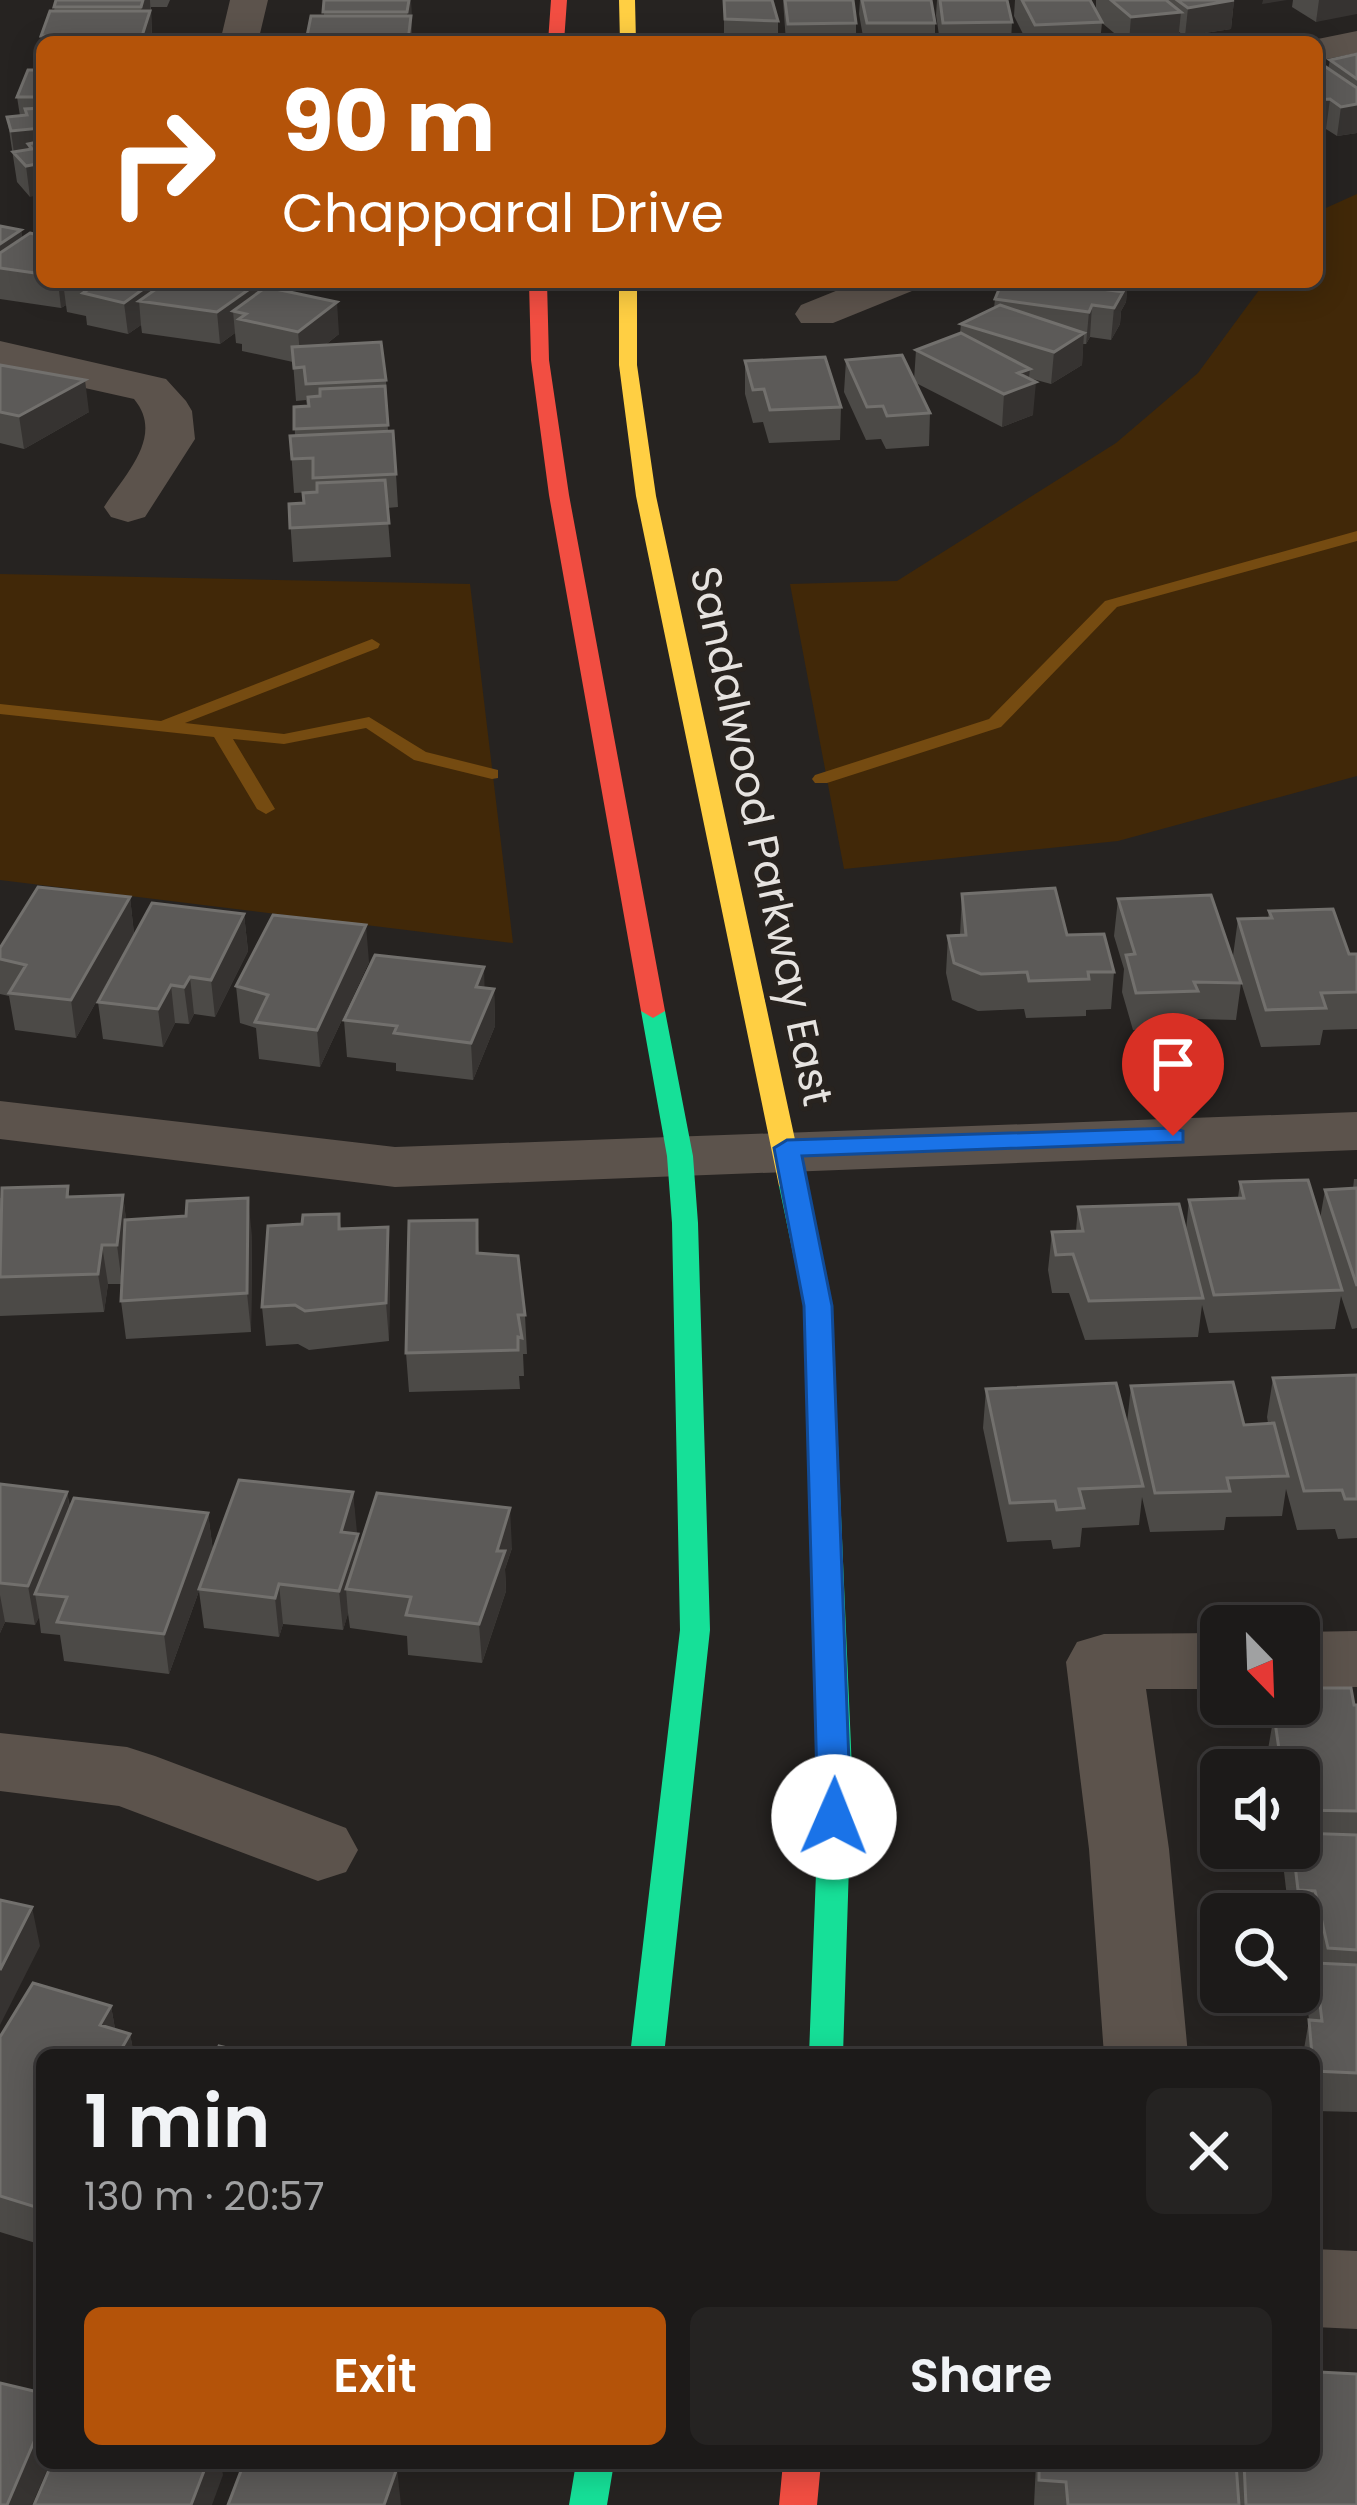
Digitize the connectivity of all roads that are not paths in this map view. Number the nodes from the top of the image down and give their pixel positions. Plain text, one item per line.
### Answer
1 (249, 0) edge
2 (559, 0) edge
3 (627, 0) edge
4 (240, 36) edge
5 (556, 36) edge
6 (628, 36) edge
7 (1357, 42) edge
8 (1323, 48) edge
9 (538, 288) edge
10 (628, 288) edge
11 (882, 288) edge
12 (817, 314) dead end
13 (0, 355) edge
14 (128, 507) dead end
15 (0, 1120) edge
16 (1357, 1131) edge
17 (731, 1153) junction
18 (1357, 1659) edge
19 (1320, 1660) edge
20 (1200, 1661) edge
21 (0, 1762) edge
22 (318, 1850) dead end
23 (648, 2049) edge
24 (826, 2049) edge
25 (1146, 2049) edge
26 (1320, 2288) edge
27 (1357, 2290) edge
28 (594, 2469) edge
29 (801, 2469) edge
30 (588, 2505) edge
31 (798, 2505) edge

1 - 4 street
2 - 5 main road
3 - 6 main road
7 - 8 street
9 - 17 main road, Sandalwood Parkway East
10 - 17 main road, Sandalwood Parkway East
11 - 12 street
13 - 14 street
15 - 17 street
16 - 17 street
17 - 23 main road, Sandalwood Parkway East
17 - 24 main road, Sandalwood Parkway East
18 - 19 street
20 - 25 street
21 - 22 street
26 - 27 street
28 - 30 main road
29 - 31 main road

